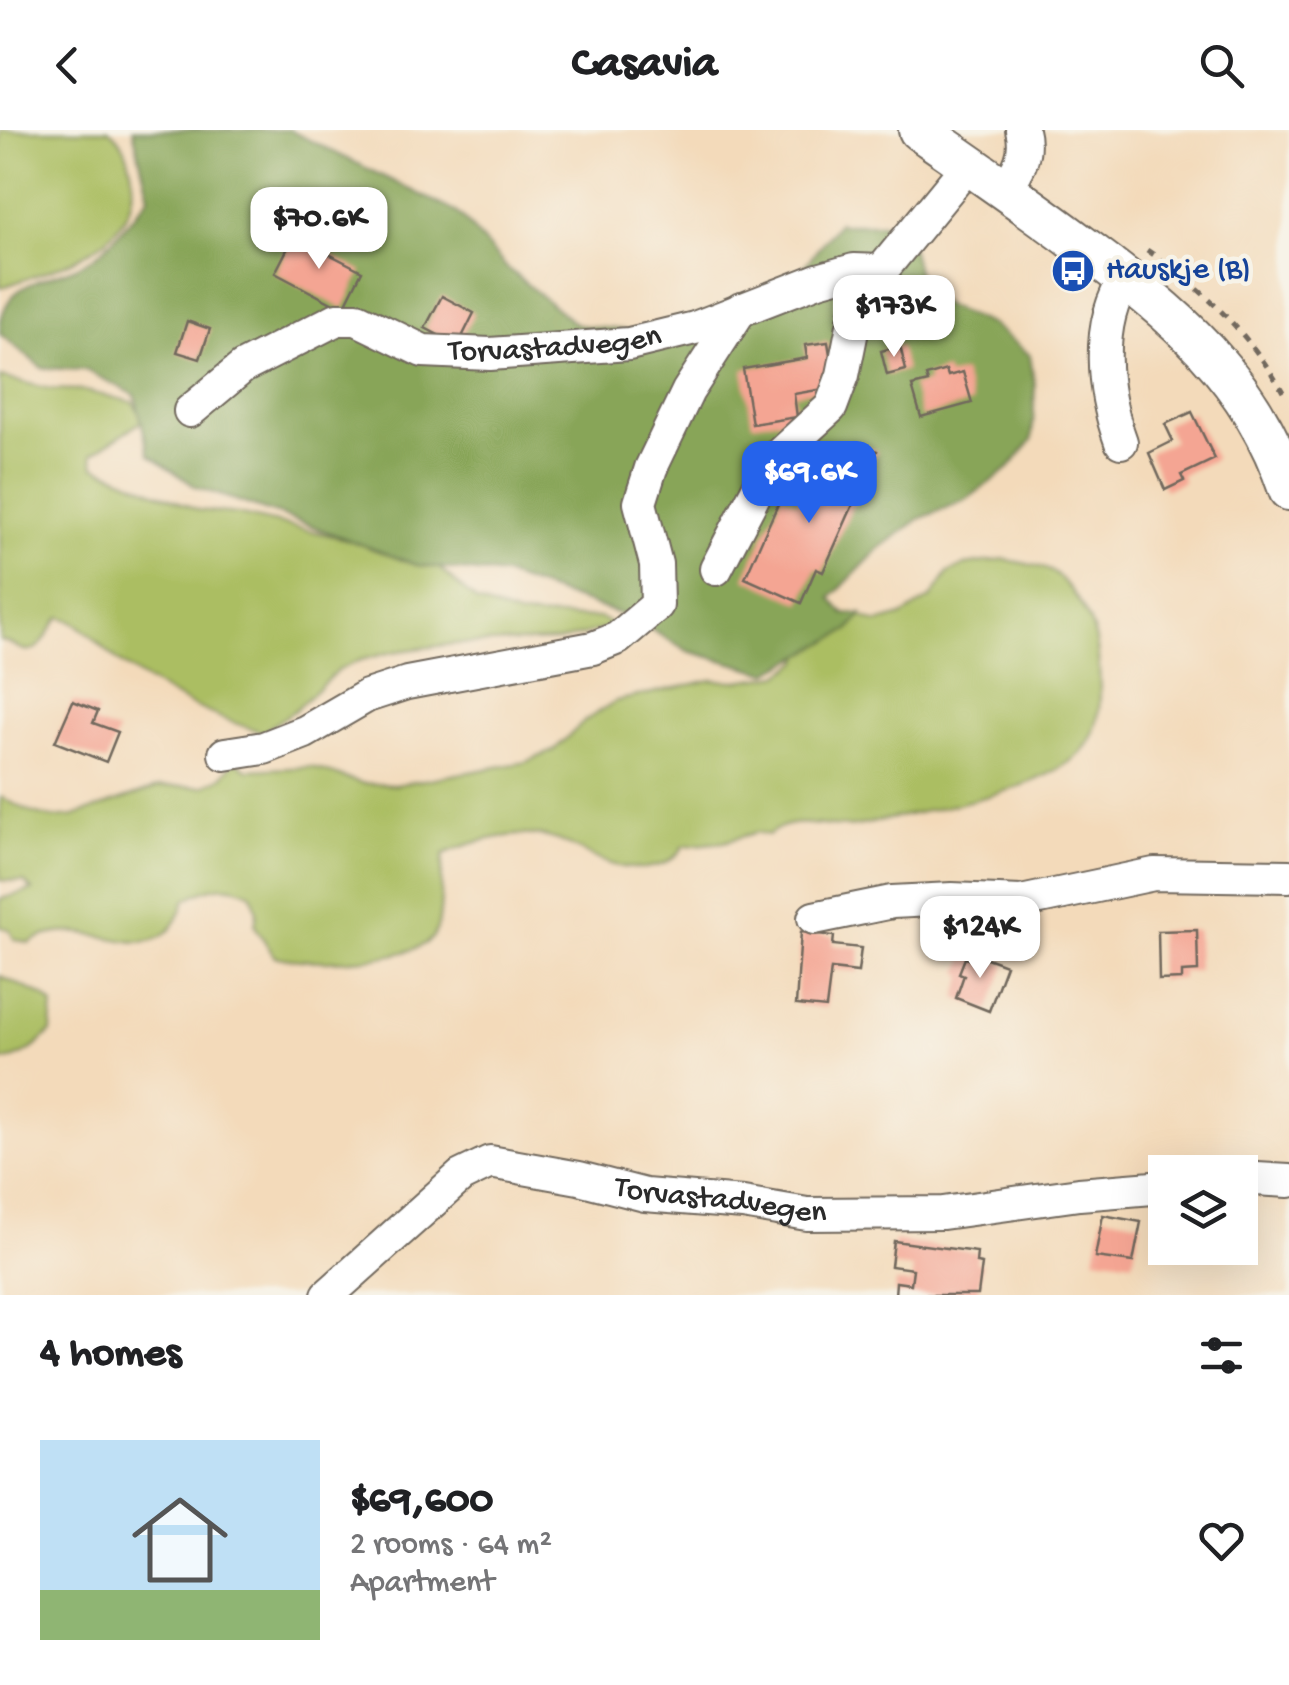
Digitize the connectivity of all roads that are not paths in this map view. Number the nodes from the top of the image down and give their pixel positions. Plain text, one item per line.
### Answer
1 (919, 130) edge
2 (1022, 130) edge
3 (969, 164) junction
4 (1005, 189) junction
5 (882, 271) junction
6 (1126, 278) junction
7 (741, 309) junction
8 (190, 411) dead end
9 (1121, 442) dead end
10 (1289, 490) edge
11 (716, 569) dead end
12 (225, 754) dead end
13 (1289, 876) edge
14 (814, 918) dead end
15 (1258, 1179) edge
16 (1289, 1181) edge
17 (1148, 1189) edge
18 (328, 1295) edge

1 - 3 main road
2 - 4 lane
3 - 4 main road
3 - 5 lane
4 - 6 main road
5 - 7 lane, Torvastadvegen
5 - 11 lane
6 - 9 lane
6 - 10 main road
7 - 8 lane, Torvastadvegen
7 - 12 lane
13 - 14 lane
15 - 16 lane
17 - 18 lane, Torvastadvegen

